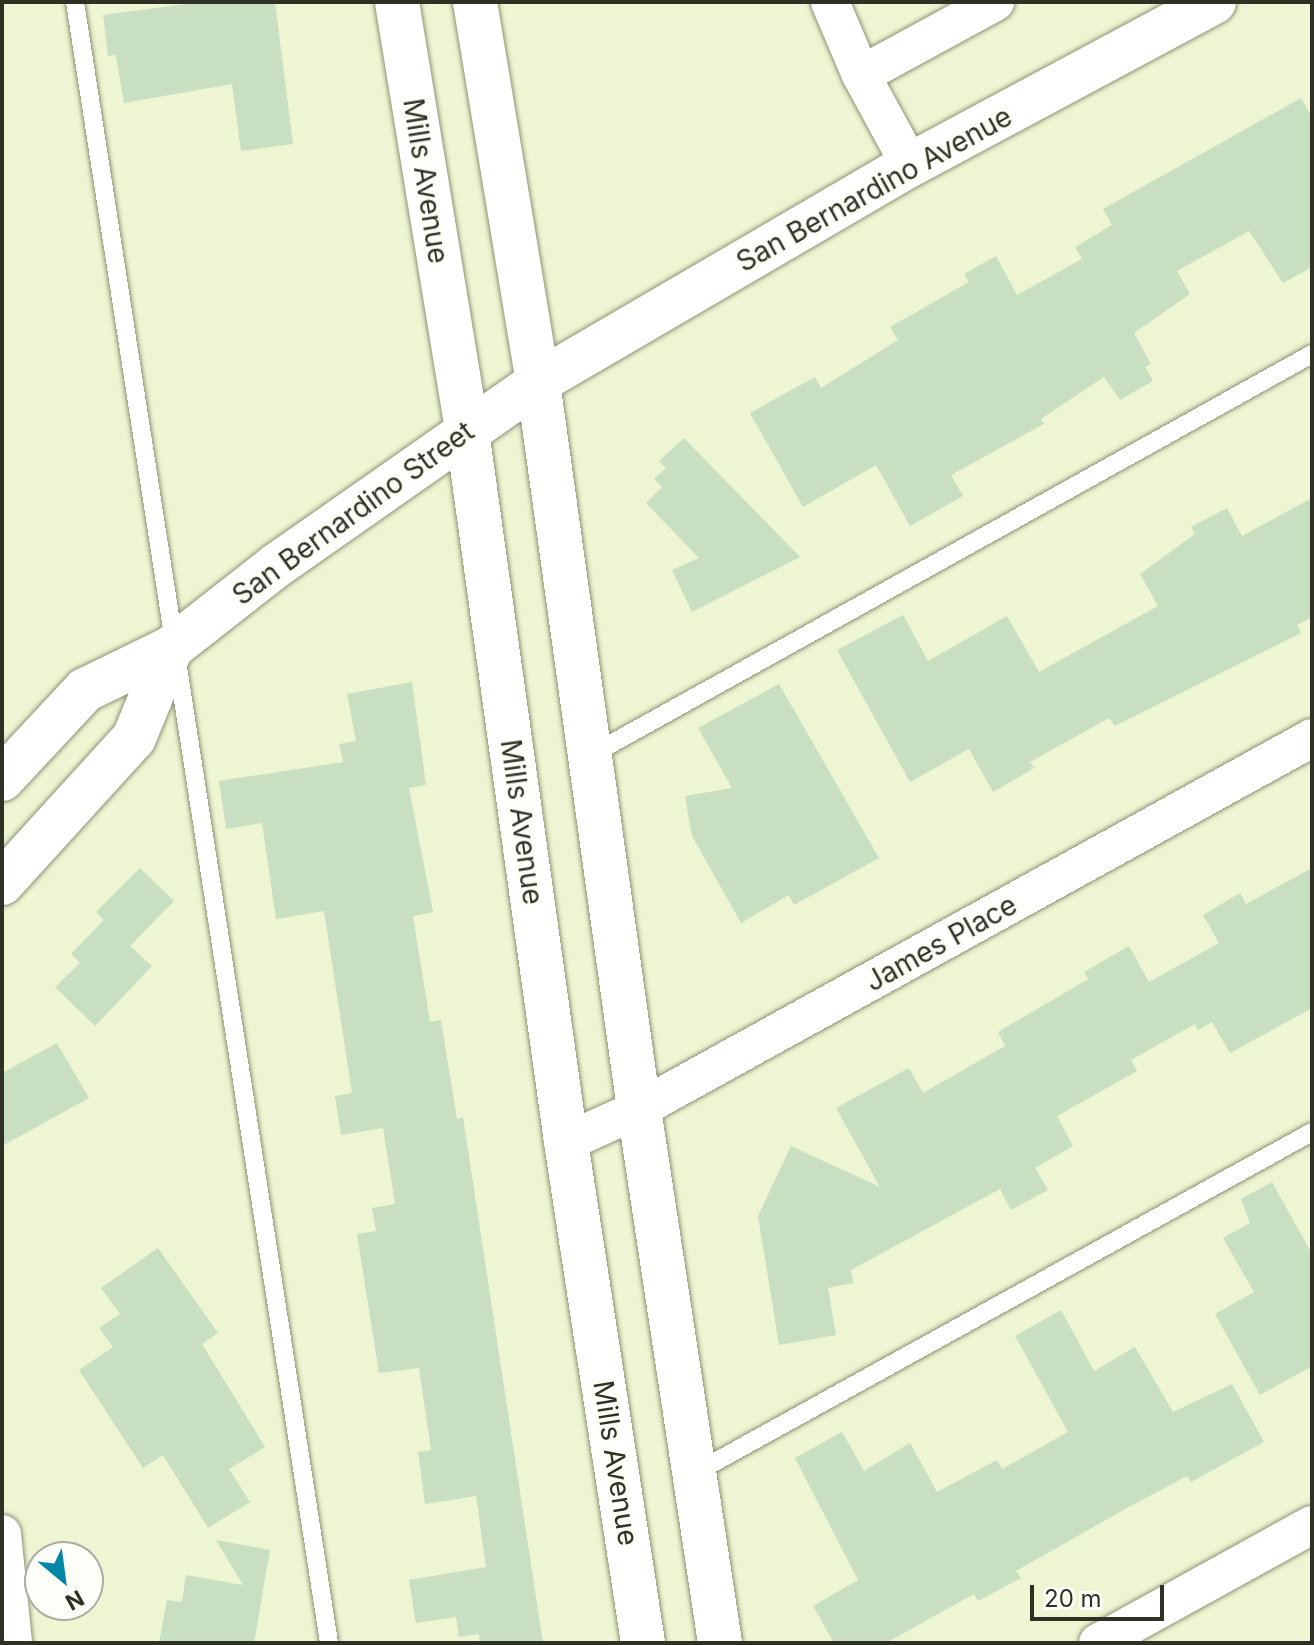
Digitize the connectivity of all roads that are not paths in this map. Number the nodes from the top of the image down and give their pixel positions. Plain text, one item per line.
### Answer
1 (75, 2) edge
2 (397, 2) edge
3 (475, 2) edge
4 (830, 2) edge
5 (995, 2) edge
6 (1214, 2) edge
7 (861, 75) junction
8 (910, 165) junction
9 (1312, 354) edge
10 (538, 382) junction
11 (467, 431) junction
12 (171, 648) junction
13 (1312, 738) edge
14 (589, 756) junction
15 (2, 779) edge
16 (2, 883) edge
17 (639, 1109) junction
18 (1312, 1132) edge
19 (566, 1142) junction
20 (695, 1473) junction
21 (1312, 1525) edge
22 (2, 1534) edge
23 (13, 1643) edge
24 (329, 1643) edge
25 (643, 1643) edge
26 (720, 1643) edge
27 (1098, 1643) edge

1 - 12 lane
2 - 11 main road, Mills Avenue
3 - 10 main road
4 - 7 street
5 - 7 street
6 - 8 main road, San Bernardino Avenue
7 - 8 street
8 - 10 main road, San Bernardino Avenue
9 - 14 lane
10 - 11 main road, San Bernardino Street
10 - 14 main road
11 - 12 main road, San Bernardino Street
11 - 19 main road, Mills Avenue
12 - 15 main road, San Bernardino Street
12 - 16 main road, San Bernardino Street
12 - 24 lane
13 - 17 street, James Place
14 - 17 main road
17 - 19 street, James Place
17 - 20 main road
18 - 20 lane
19 - 25 main road, Mills Avenue
20 - 26 main road
21 - 27 street
22 - 23 street

